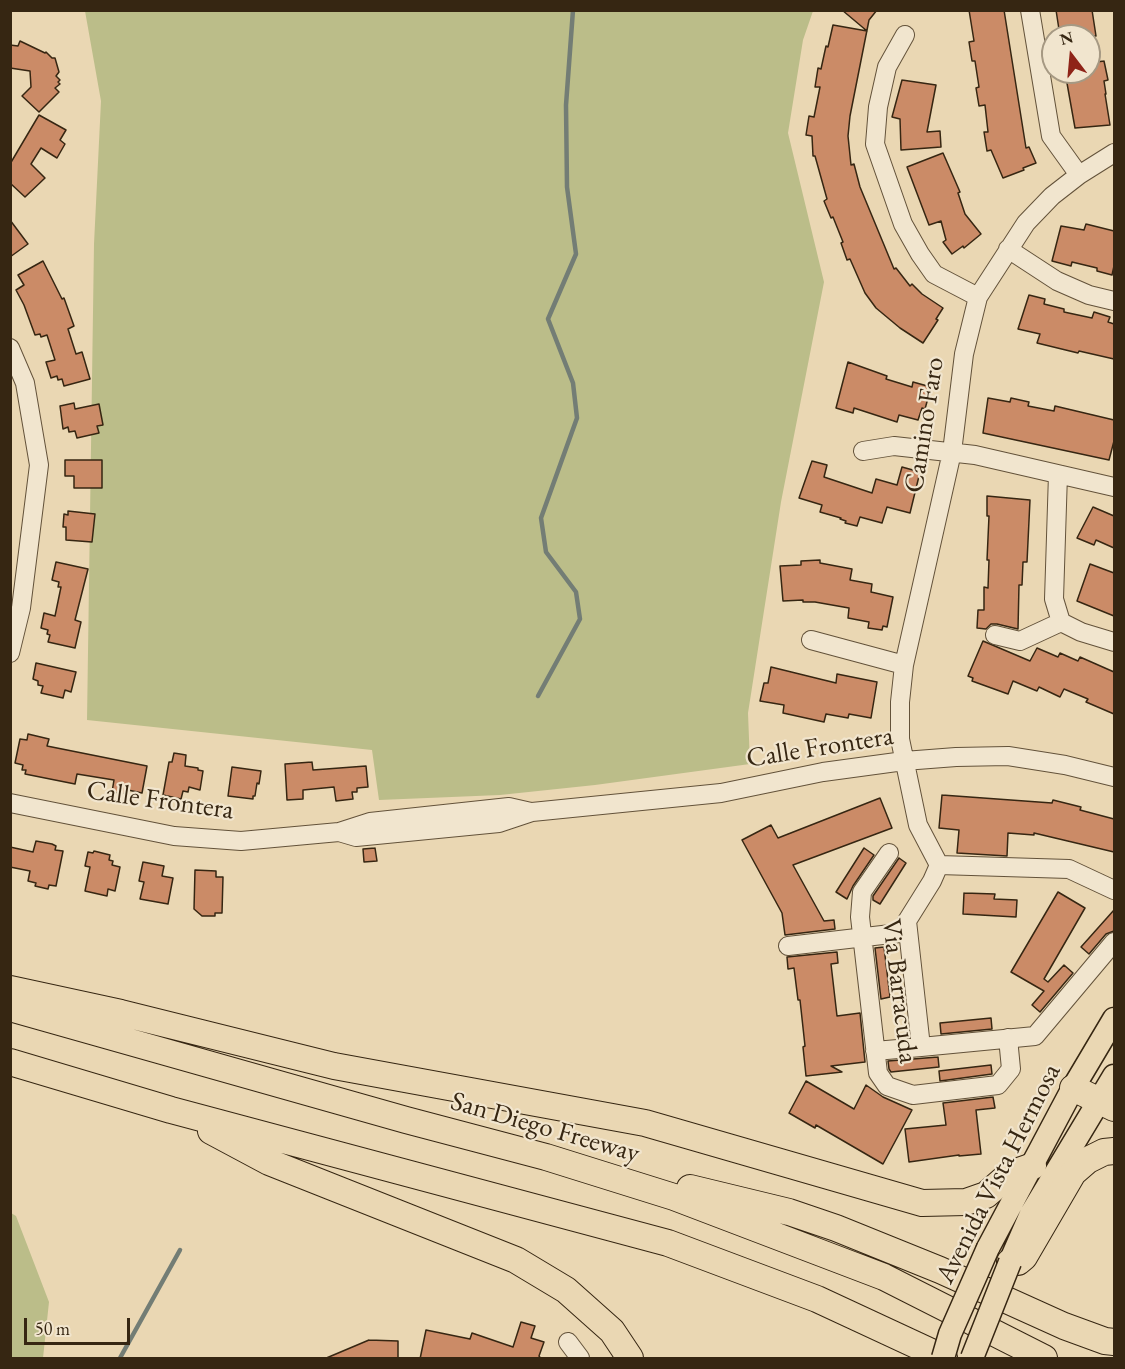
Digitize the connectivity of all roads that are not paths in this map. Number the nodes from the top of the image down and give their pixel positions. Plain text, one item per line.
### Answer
1 (1030, 10) edge
2 (905, 34) dead end
3 (1114, 153) edge
4 (1079, 175) junction
5 (1008, 249) junction
6 (978, 297) junction
7 (1114, 301) edge
8 (10, 348) edge
9 (863, 451) dead end
10 (952, 452) junction
11 (1058, 474) junction
12 (1114, 487) edge
13 (16, 608) edge
14 (1061, 622) junction
15 (995, 635) dead end
16 (811, 640) dead end
17 (1114, 642) edge
18 (10, 653) edge
19 (904, 665) junction
20 (904, 761) junction
21 (1114, 777) edge
22 (10, 803) edge
23 (889, 853) dead end
24 (939, 865) junction
25 (1114, 890) edge
26 (908, 932) junction
27 (862, 938) junction
28 (1114, 942) edge
29 (788, 946) dead end
30 (10, 989) edge
31 (10, 1008) edge
32 (1114, 1019) edge
33 (1008, 1038) junction
34 (921, 1047) junction
35 (875, 1051) junction
36 (10, 1062) edge
37 (1114, 1076) edge
38 (1073, 1088) junction
39 (1107, 1104) edge
40 (171, 1110) junction
41 (1114, 1151) edge
42 (546, 1156) junction
43 (1033, 1166) junction
44 (1010, 1262) junction
45 (568, 1342) dead end
46 (1114, 1342) edge
47 (580, 1359) edge
48 (630, 1359) edge
49 (943, 1359) edge
50 (972, 1359) edge
51 (1044, 1359) edge

1 - 4 street
2 - 6 street
3 - 4 street, Camino Faro
4 - 5 street, Camino Faro
5 - 6 street, Camino Faro
5 - 7 street
6 - 10 street, Camino Faro
8 - 13 street
9 - 10 street
10 - 11 street
10 - 19 street, Camino Faro
11 - 12 street
11 - 14 street
13 - 18 street
14 - 15 street
14 - 17 street
16 - 19 street
19 - 20 street, Camino Faro
20 - 21 street, Calle Frontera
20 - 22 street, Calle Frontera
20 - 24 street, Camino Faro
23 - 27 street, Via Barracuda
24 - 25 street
24 - 26 street
26 - 27 street
26 - 34 street
27 - 29 street
27 - 35 street, Via Barracuda
28 - 33 street
30 - 43 highway
31 - 42 highway, San Diego Freeway
32 - 38 main road, Avenida Vista Hermosa
33 - 34 street
33 - 35 street, Via Barracuda
34 - 35 street
36 - 40 highway
37 - 39 main road, Avenida Vista Hermosa
38 - 39 highway
38 - 43 main road, Avenida Vista Hermosa
39 - 44 main road, Avenida Vista Hermosa
40 - 48 highway
40 - 49 highway
41 - 44 highway
42 - 46 highway
42 - 51 highway, San Diego Freeway
43 - 49 main road, Avenida Vista Hermosa, bridge
44 - 50 main road, Avenida Vista Hermosa, bridge
45 - 47 street

